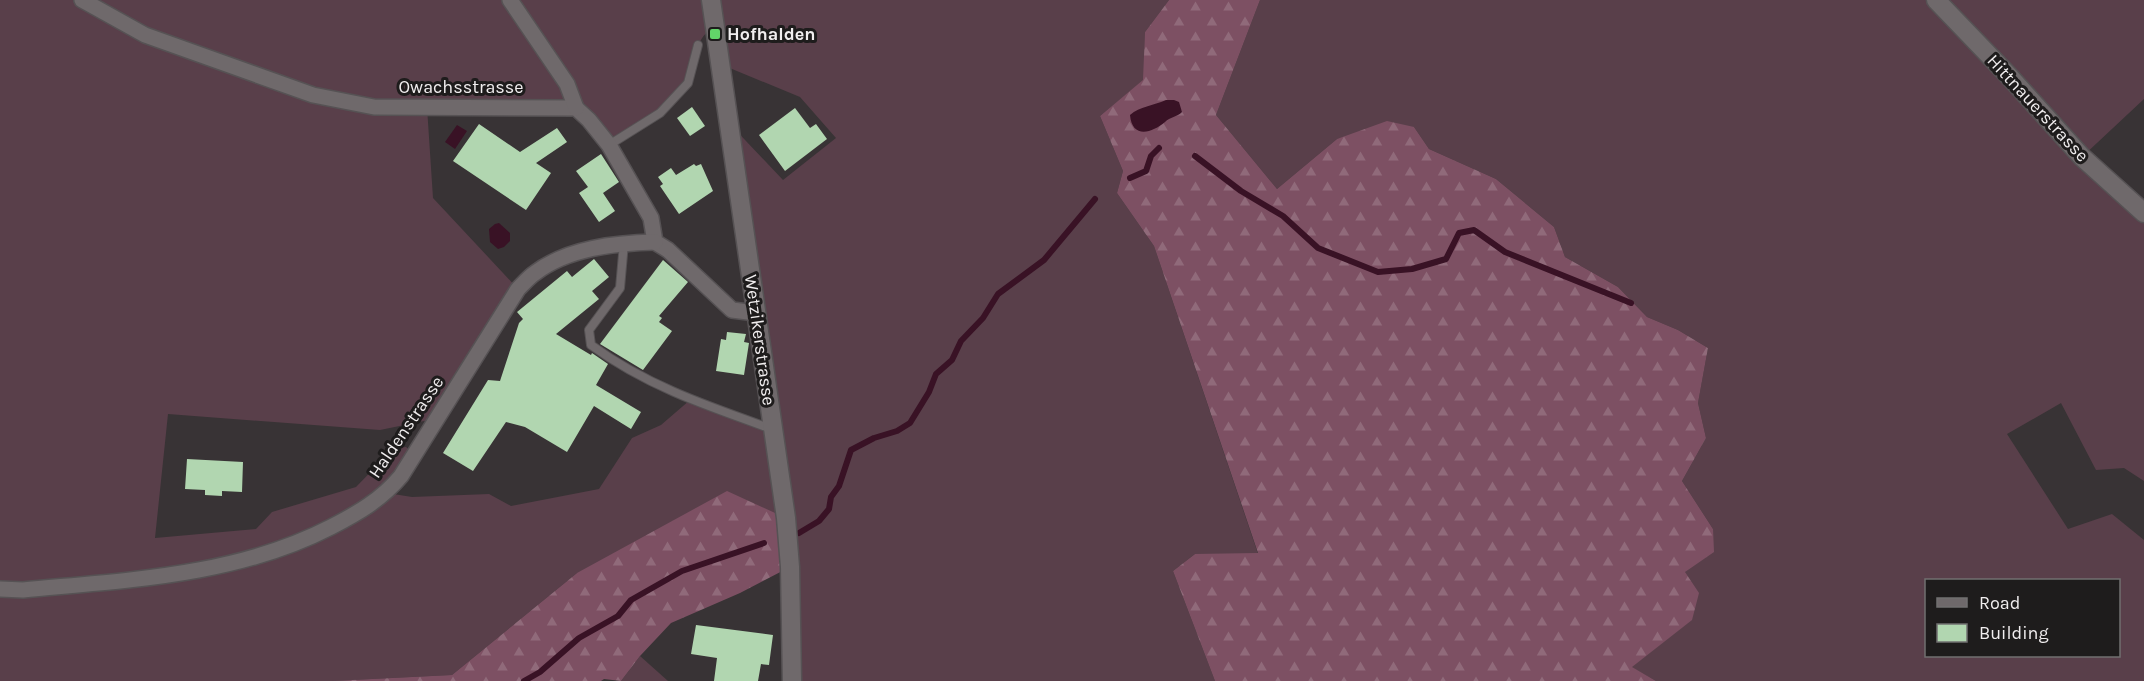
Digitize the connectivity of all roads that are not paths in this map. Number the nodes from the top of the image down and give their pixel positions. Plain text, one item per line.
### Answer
1 (82, 0) edge
2 (510, 0) edge
3 (711, 0) edge
4 (1936, 0) edge
5 (698, 45) dead end
6 (576, 108) junction
7 (609, 145) junction
8 (2144, 213) edge
9 (655, 242) junction
10 (624, 243) junction
11 (756, 313) junction
12 (773, 430) junction
13 (0, 589) edge
14 (792, 681) edge

1 - 6 street, Owachsstrasse
2 - 6 street
3 - 11 street, Wetzikerstrasse
4 - 8 street, Hittnauerstrasse
5 - 7 lane
6 - 7 street
7 - 9 street
9 - 10 street, Haldenstrasse
9 - 11 street
10 - 12 lane
10 - 13 street, Haldenstrasse
11 - 12 street, Wetzikerstrasse
12 - 14 street, Wetzikerstrasse

